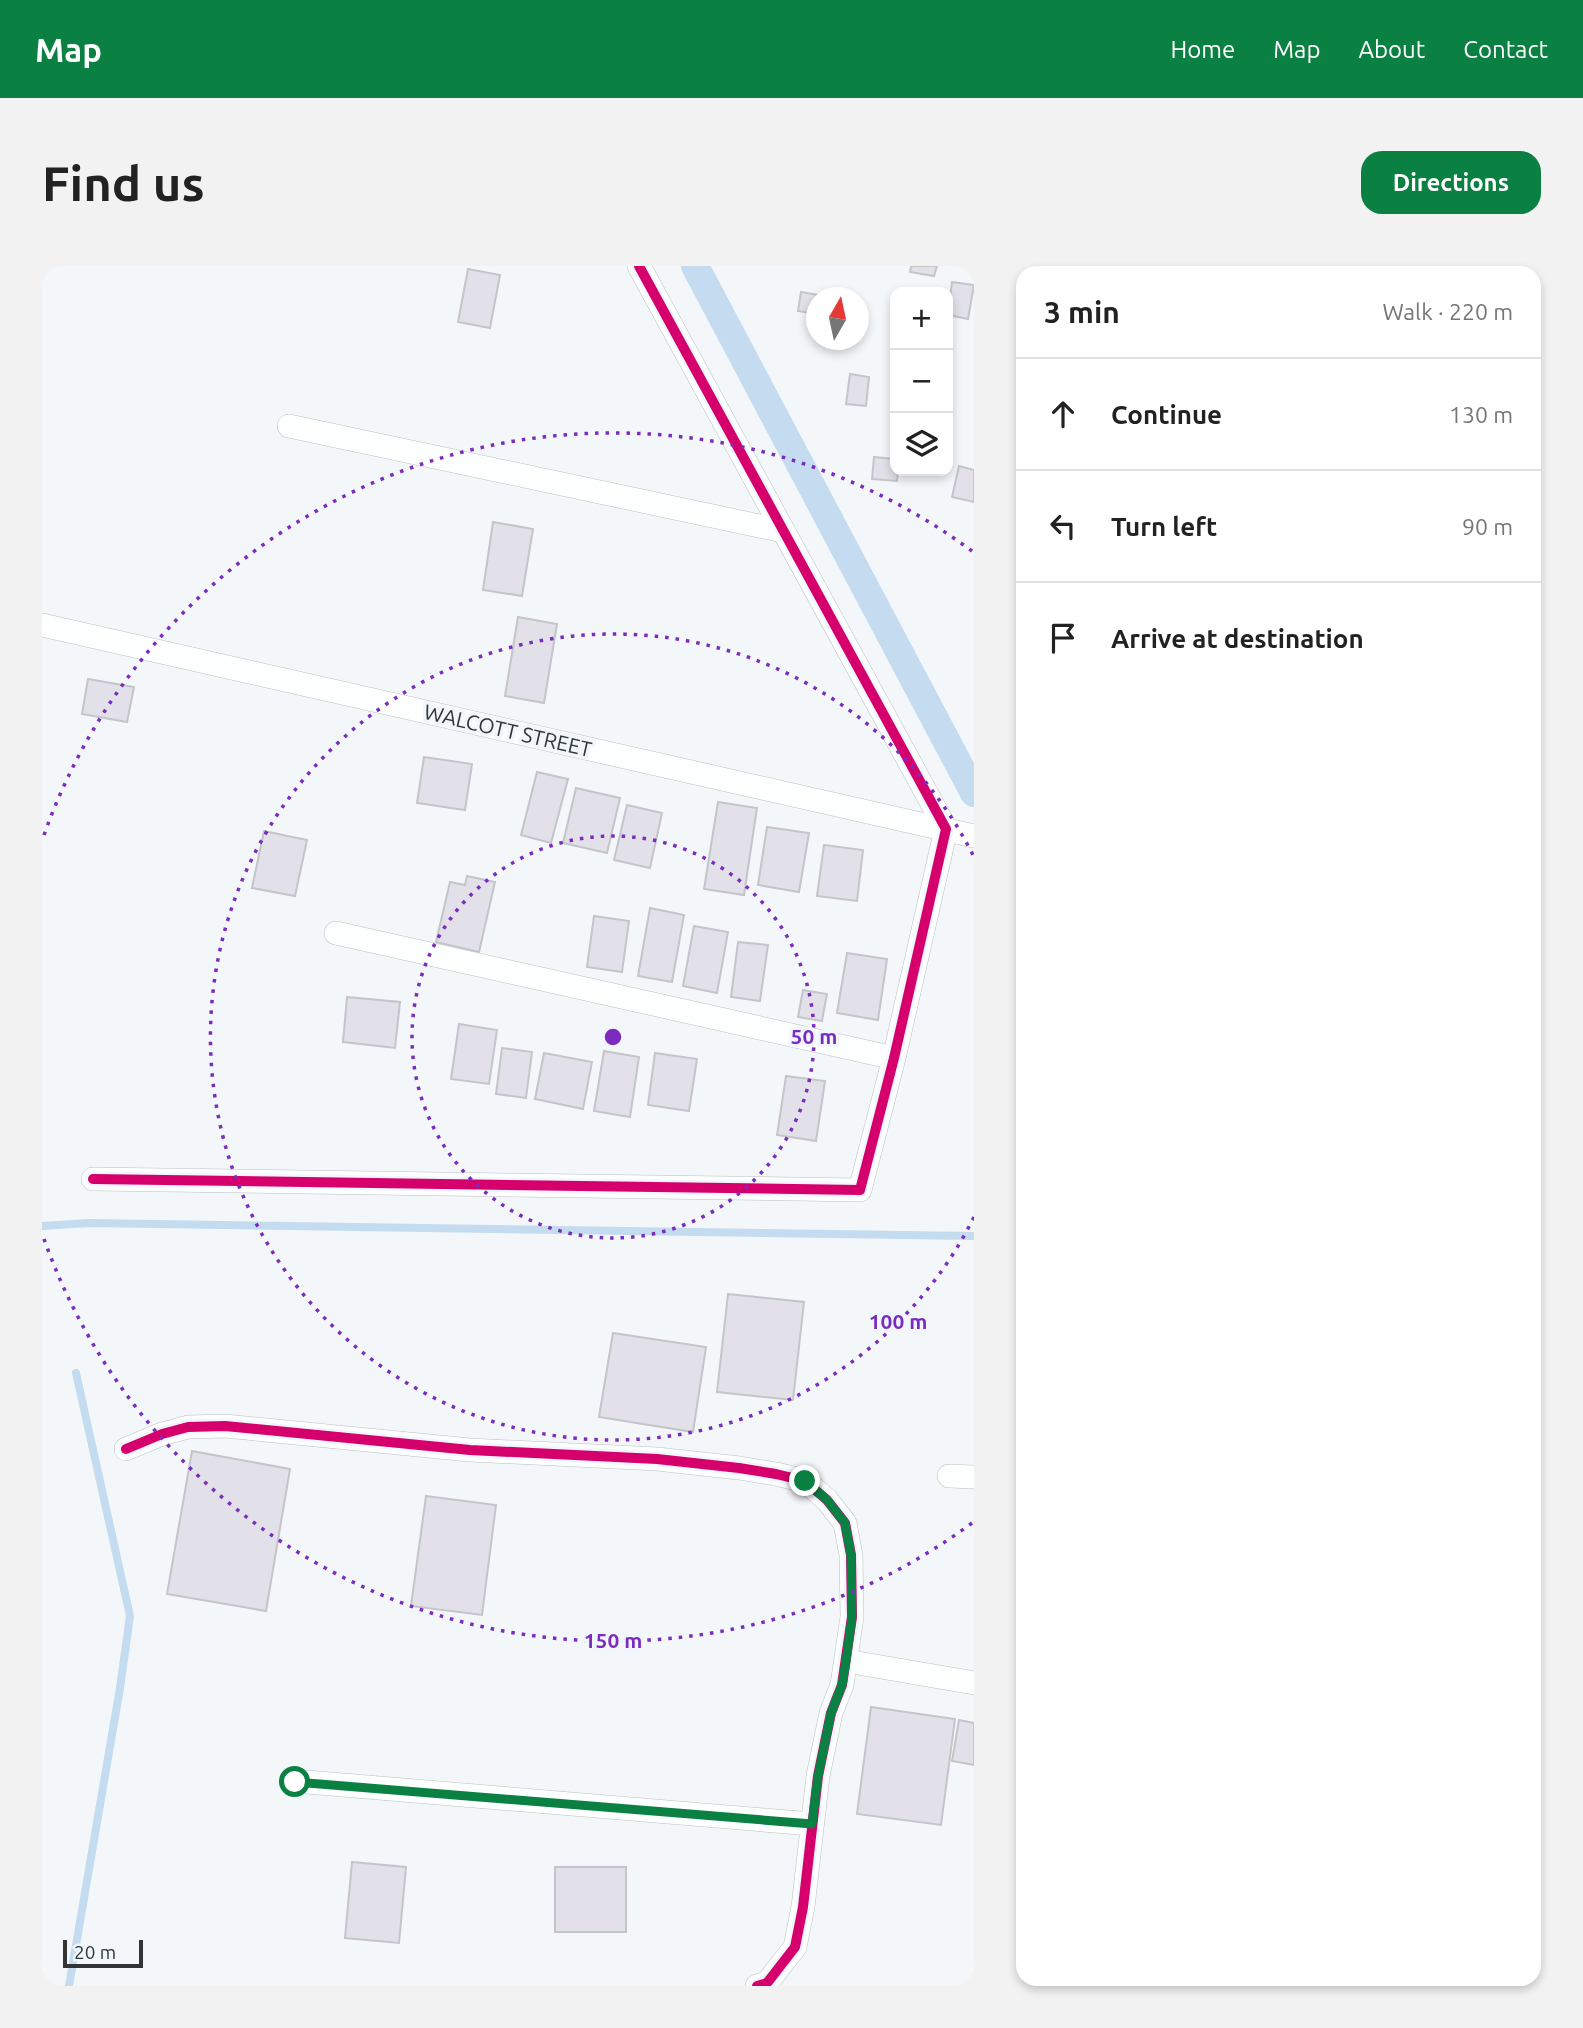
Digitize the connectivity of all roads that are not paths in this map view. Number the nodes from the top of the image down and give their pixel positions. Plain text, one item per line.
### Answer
1 (639, 266) edge
2 (289, 426) dead end
3 (783, 531) junction
4 (42, 625) edge
5 (946, 829) junction
6 (974, 836) edge
7 (336, 933) dead end
8 (894, 1058) junction
9 (93, 1180) dead end
10 (126, 1449) dead end
11 (949, 1476) dead end
12 (974, 1477) edge
13 (846, 1661) junction
14 (974, 1683) edge
15 (295, 1782) dead end
16 (812, 1824) junction
17 (757, 1986) edge

1 - 3 street
2 - 3 street
3 - 5 street
4 - 5 street, WALCOTT STREET
5 - 6 street, WALCOTT STREET
5 - 8 street
7 - 8 street
8 - 9 street
10 - 13 street
11 - 12 street
13 - 14 street
13 - 16 street
15 - 16 street
16 - 17 street

